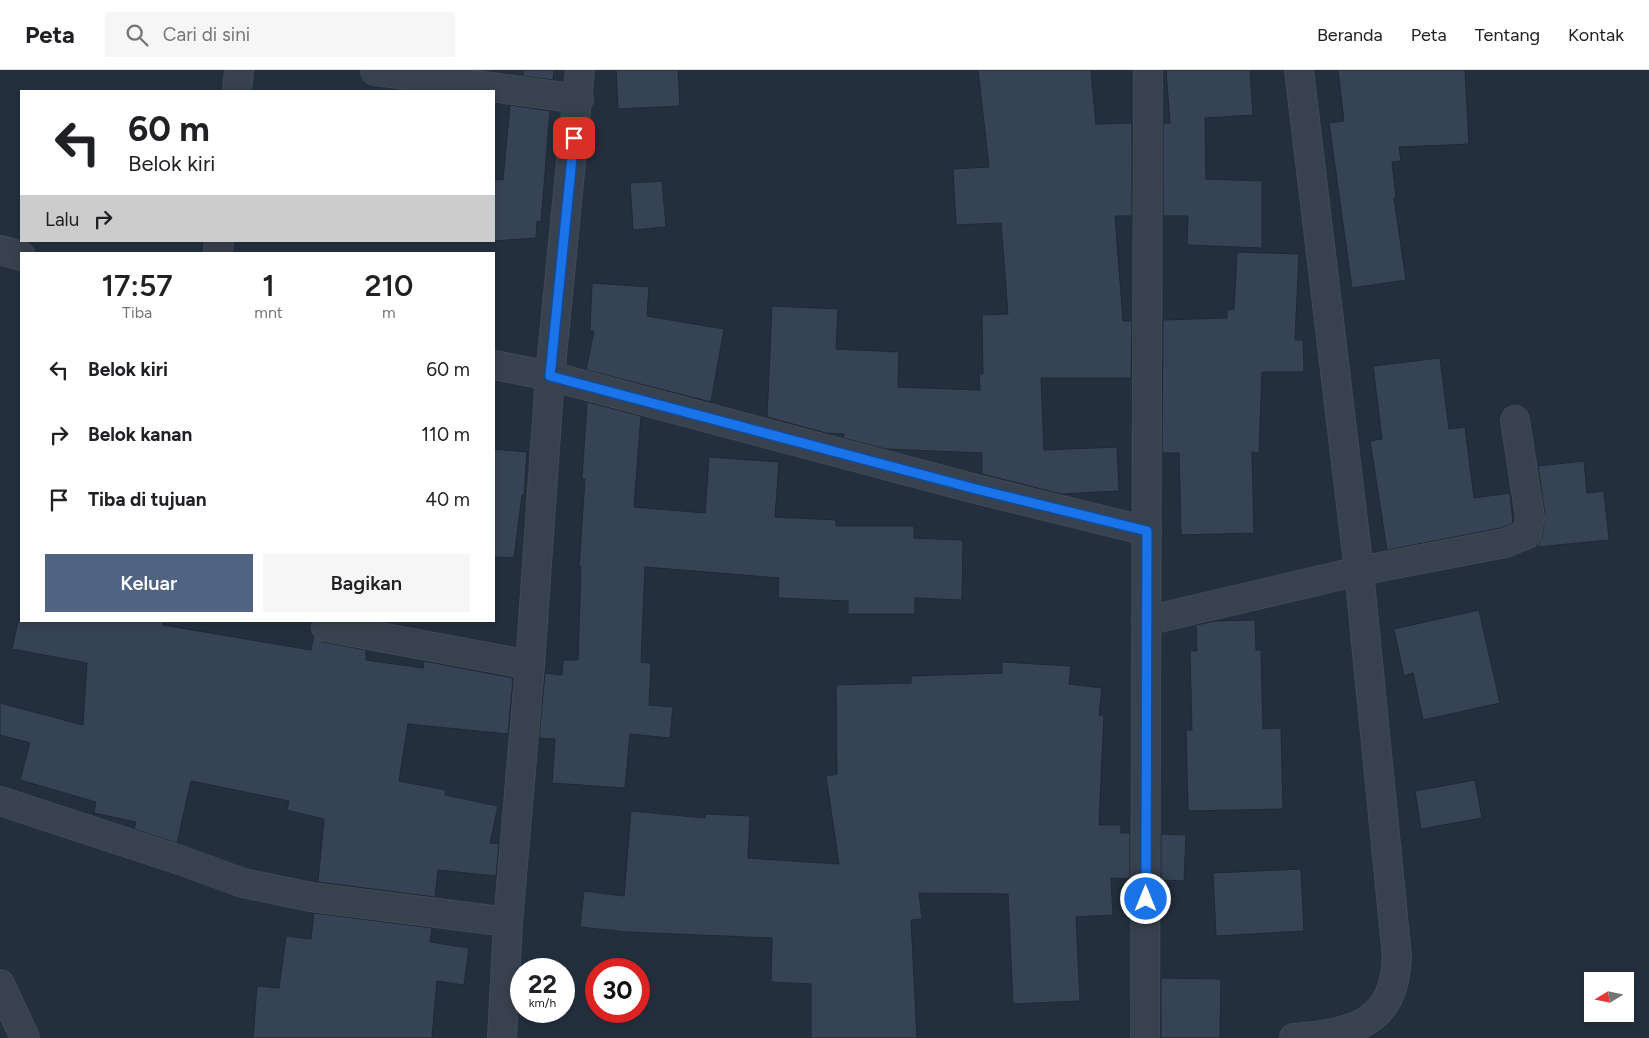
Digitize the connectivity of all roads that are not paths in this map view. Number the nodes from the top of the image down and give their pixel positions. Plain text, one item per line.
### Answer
1 (580, 70) edge
2 (1148, 70) edge
3 (1299, 70) edge
4 (375, 71) edge
5 (578, 99) junction
6 (0, 250) edge
7 (20, 256) edge
8 (495, 365) edge
9 (550, 376) junction
10 (1515, 420) dead end
11 (1147, 531) junction
12 (1359, 571) junction
13 (1146, 621) junction
14 (326, 627) dead end
15 (530, 665) junction
16 (0, 801) edge
17 (508, 922) junction
18 (0, 984) edge
19 (25, 1038) edge
20 (502, 1038) edge
21 (1145, 1038) edge
22 (1294, 1038) edge

1 - 5 street
2 - 11 street
3 - 12 street
4 - 5 street
5 - 9 street
6 - 7 street
8 - 9 street
9 - 11 street
9 - 15 street
10 - 12 street
11 - 13 street
12 - 13 street
12 - 22 street
13 - 21 street
14 - 15 street
15 - 17 street
16 - 17 street
17 - 20 street
18 - 19 street

